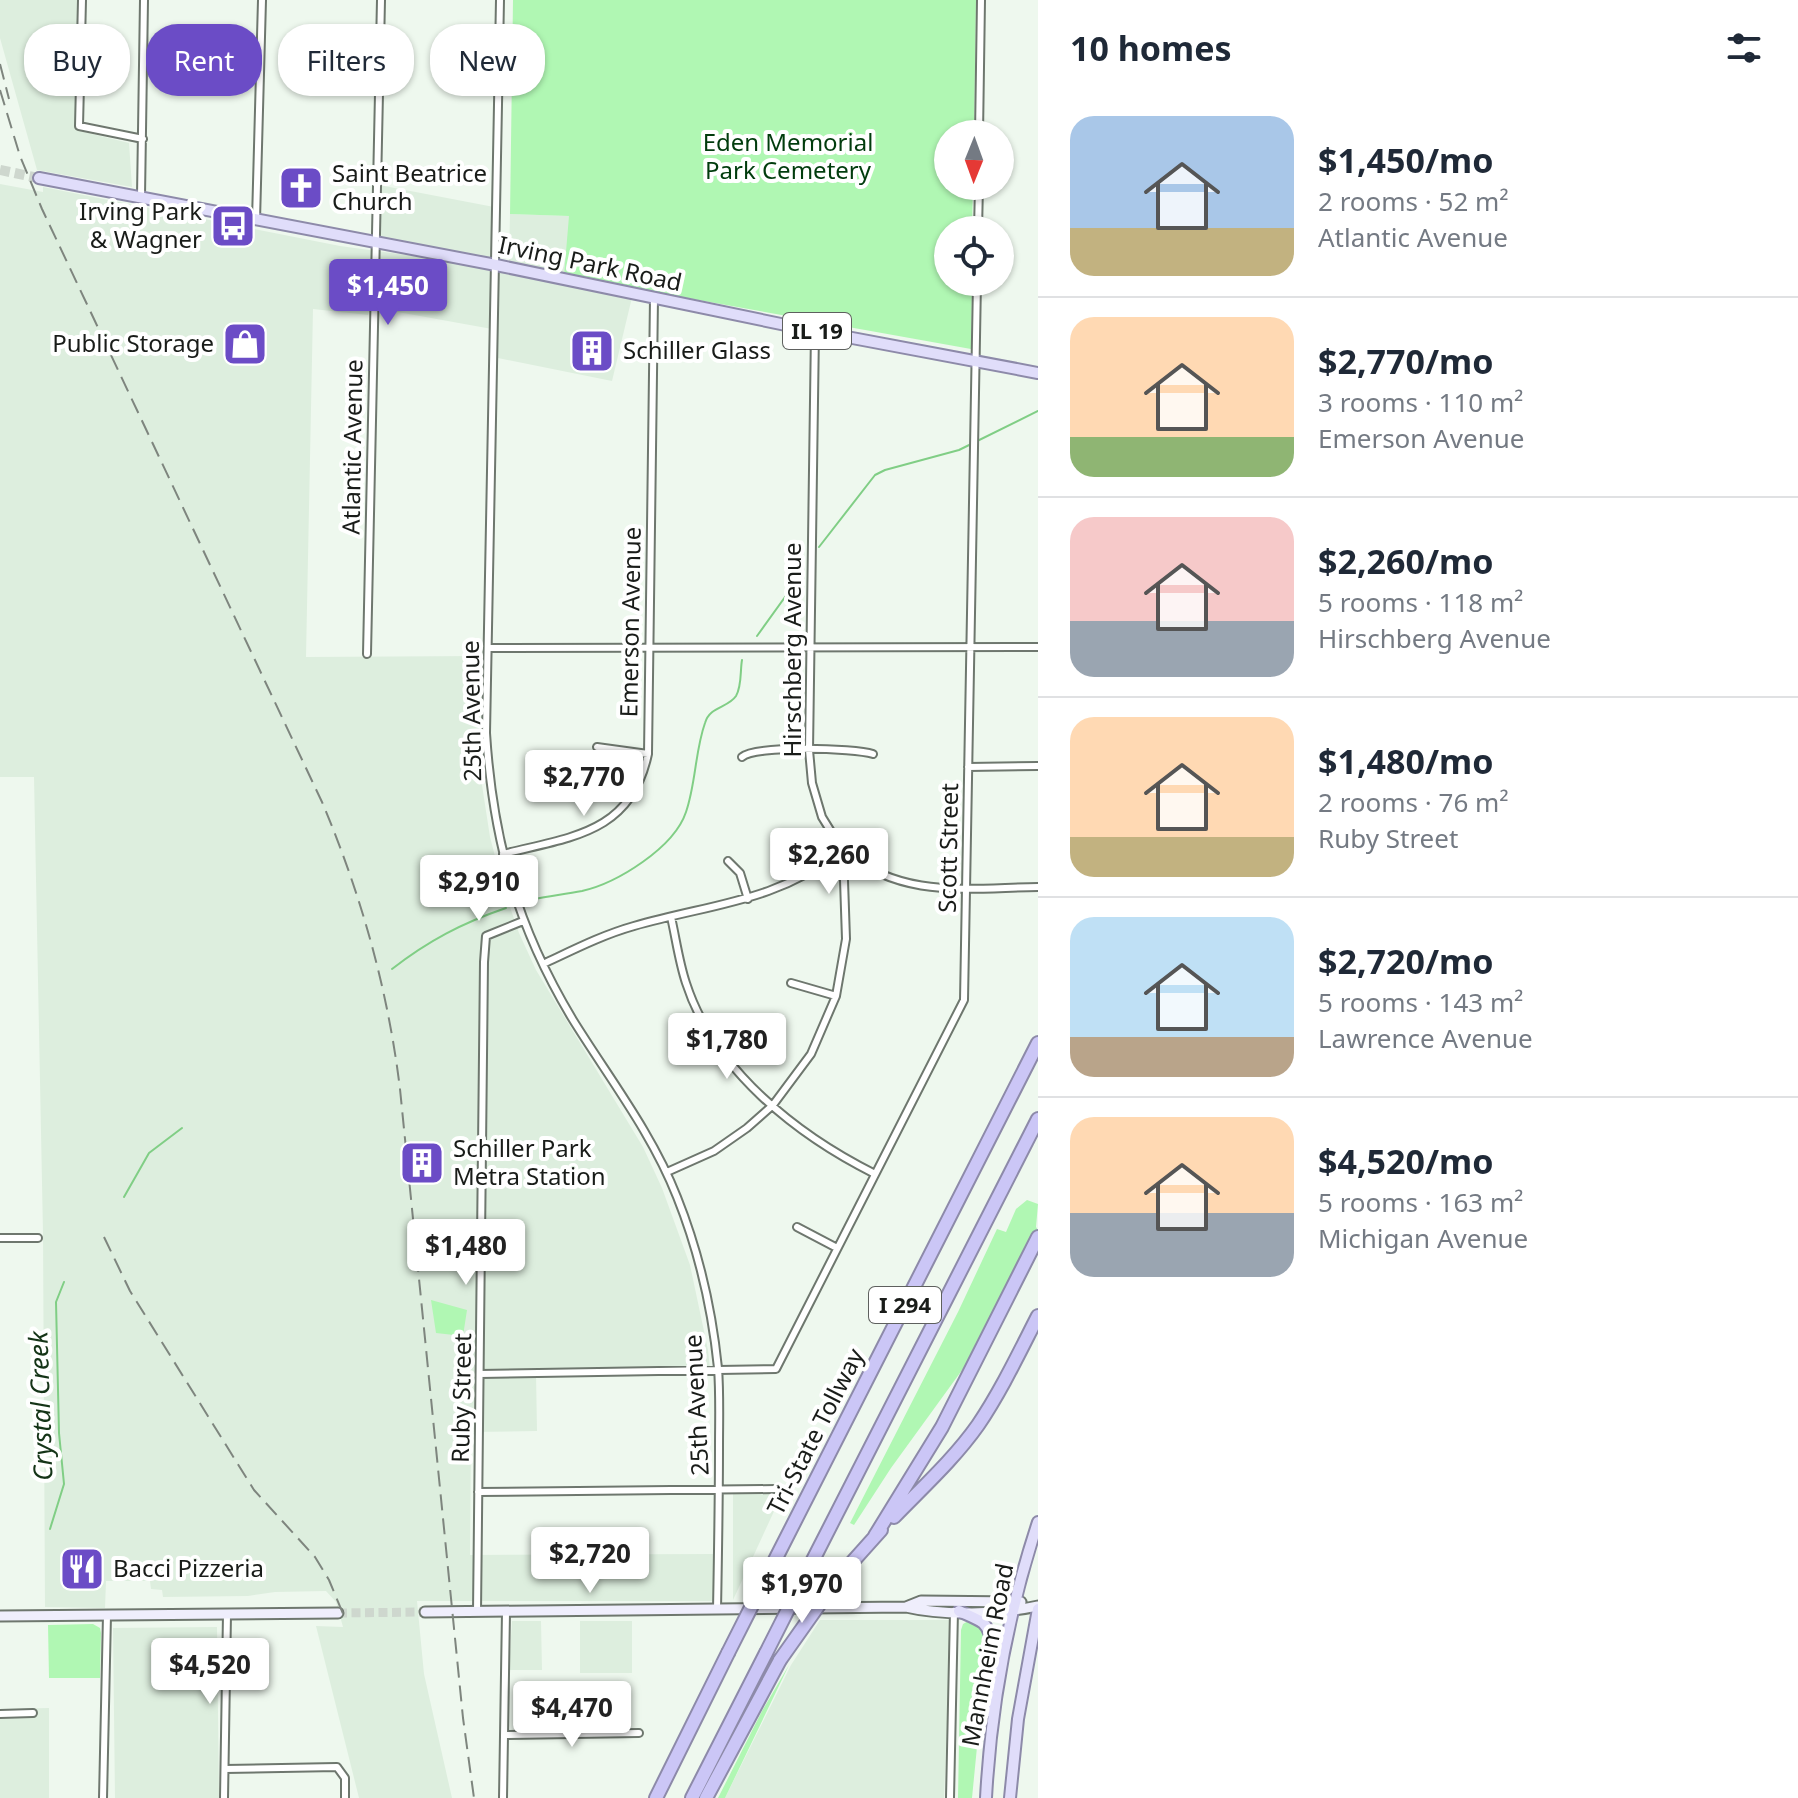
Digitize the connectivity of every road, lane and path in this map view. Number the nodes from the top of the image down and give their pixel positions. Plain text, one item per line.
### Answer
1 (82, 0) edge
2 (144, 0) edge
3 (262, 0) edge
4 (381, 0) edge
5 (500, 0) edge
6 (981, 0) edge
7 (979, 120) edge
8 (143, 139) junction
9 (39, 178) tunnel mouth
10 (141, 196) junction
11 (256, 220) junction
12 (375, 243) junction
13 (496, 265) junction
14 (977, 296) edge
15 (654, 298) junction
16 (815, 331) junction
17 (976, 360) junction
18 (1038, 373) edge
19 (810, 647) junction
20 (970, 647) junction
21 (1038, 647) edge
22 (489, 648) junction
23 (649, 648) junction
24 (367, 654) dead end
25 (597, 747) dead end
26 (809, 750) junction
27 (648, 754) junction
28 (873, 754) dead end
29 (742, 757) dead end
30 (1038, 766) edge
31 (968, 767) junction
32 (843, 851) junction
33 (503, 854) junction
34 (728, 861) dead end
35 (1038, 887) edge
36 (966, 888) junction
37 (748, 899) junction
38 (671, 917) junction
39 (523, 921) junction
40 (543, 964) junction
41 (791, 983) dead end
42 (836, 996) junction
43 (1038, 1043) edge
44 (773, 1105) junction
45 (1038, 1119) edge
46 (667, 1172) junction
47 (875, 1174) junction
48 (797, 1227) dead end
49 (1038, 1237) edge
50 (0, 1238) edge
51 (38, 1238) dead end
52 (837, 1248) junction
53 (1038, 1316) edge
54 (718, 1371) junction
55 (480, 1374) junction
56 (776, 1489) dead end
57 (719, 1490) junction
58 (478, 1492) junction
59 (1038, 1522) edge
60 (875, 1536) junction
61 (1014, 1606) junction
62 (906, 1607) junction
63 (1038, 1607) edge
64 (717, 1610) junction
65 (957, 1611) junction
66 (425, 1612) tunnel mouth
67 (477, 1612) junction
68 (506, 1612) junction
69 (338, 1613) tunnel mouth
70 (227, 1614) junction
71 (107, 1615) junction
72 (0, 1616) edge
73 (33, 1713) dead end
74 (0, 1714) edge
75 (992, 1727) junction
76 (639, 1733) dead end
77 (504, 1735) junction
78 (225, 1769) junction
79 (103, 1798) edge
80 (224, 1798) edge
81 (345, 1798) edge
82 (503, 1798) edge
83 (656, 1798) edge
84 (692, 1798) edge
85 (706, 1798) edge
86 (950, 1798) edge
87 (986, 1798) edge
88 (1010, 1798) edge

1 - 8 street
2 - 8 street
3 - 11 street
4 - 12 street, Atlantic Avenue
5 - 13 street, 25th Avenue
6 - 7 street
8 - 10 street
9 - 10 main road, Irving Park Road / IL 19
10 - 11 main road, Irving Park Road / IL 19
11 - 12 main road, Irving Park Road / IL 19
12 - 13 main road, Irving Park Road / IL 19
12 - 24 street, Atlantic Avenue
13 - 15 main road, Irving Park Road / IL 19
13 - 22 street, 25th Avenue
14 - 17 street, Scott Street
15 - 16 main road, Irving Park Road / IL 19
15 - 23 street, Emerson Avenue
16 - 17 main road, Irving Park Road / IL 19
16 - 19 street, Hirschberg Avenue
17 - 18 main road, Irving Park Road / IL 19
17 - 20 street, Scott Street
19 - 20 street
19 - 23 street
19 - 26 street, Hirschberg Avenue
20 - 21 street
20 - 31 street, Scott Street
22 - 23 street
22 - 33 street, 25th Avenue
23 - 27 street, Emerson Avenue
25 - 27 street
26 - 28 street
26 - 29 street
26 - 32 street, Hirschberg Avenue
27 - 33 street, Emerson Avenue
30 - 31 street
31 - 36 street, Scott Street
32 - 36 street
32 - 37 street
32 - 42 street, Hirschberg Avenue
33 - 39 street, 25th Avenue
34 - 37 street
35 - 36 street
36 - 47 street, Scott Street
37 - 38 street
38 - 40 street
38 - 44 street
39 - 40 street, 25th Avenue
39 - 55 street, Ruby Street
40 - 46 street, 25th Avenue
41 - 42 street
42 - 44 street, Hirschberg Avenue
43 - 83 highway, Tri-State Tollway / I 294, bridge
44 - 46 street, Hirschberg Avenue
44 - 47 street
45 - 84 highway, I 294, bridge
46 - 54 street, 25th Avenue
47 - 52 street, Scott Street
48 - 52 street
49 - 60 highway
50 - 51 street
52 - 54 street, Scott Street
53 - 60 highway
54 - 55 street
54 - 57 street, 25th Avenue
55 - 58 street, Ruby Street
56 - 57 street
57 - 58 street
57 - 64 street, 25th Avenue
58 - 67 street, Ruby Street
59 - 61 main road, Mannheim Road
60 - 85 highway, bridge
61 - 62 main road
61 - 63 main road
61 - 65 main road
61 - 75 main road, Mannheim Road
62 - 64 main road
62 - 65 main road
63 - 88 main road, Mannheim Road
64 - 68 main road
65 - 75 main road
65 - 86 street
66 - 67 main road
67 - 68 main road
68 - 77 street
69 - 70 main road
70 - 71 main road
70 - 78 street
71 - 72 main road
71 - 79 street
73 - 74 street
75 - 87 main road, Mannheim Road
76 - 77 street
77 - 82 street
78 - 80 street
78 - 81 street

